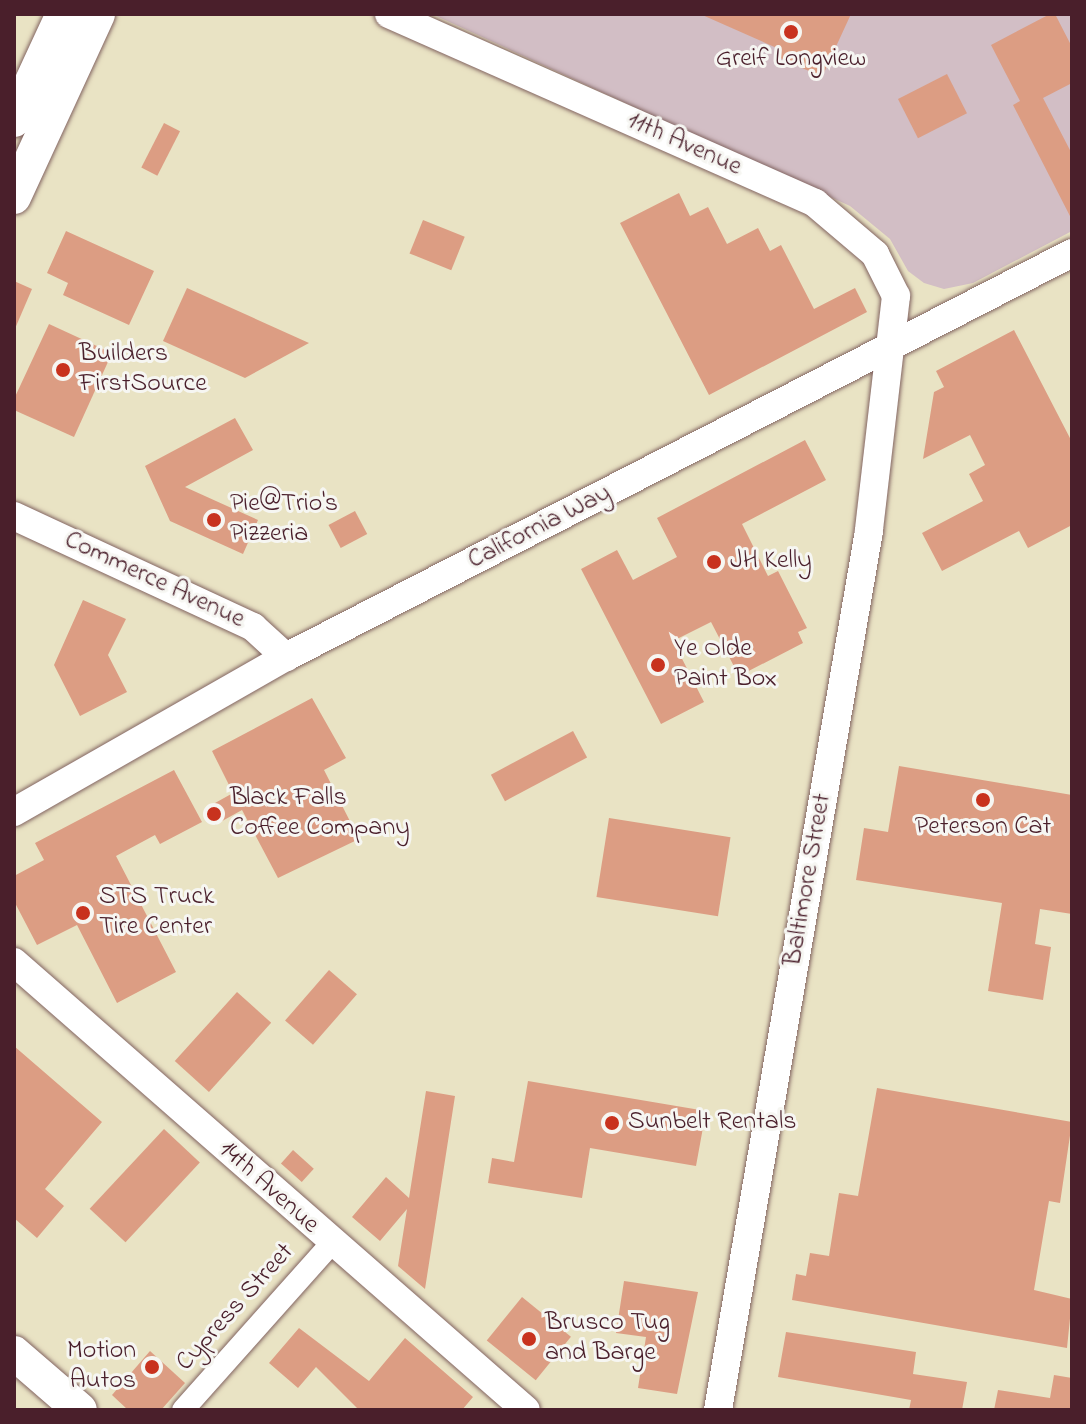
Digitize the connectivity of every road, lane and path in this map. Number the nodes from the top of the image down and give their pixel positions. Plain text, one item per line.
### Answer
1 (63, 14) edge
2 (98, 14) edge
3 (389, 14) edge
4 (14, 120) edge
5 (15, 190) edge
6 (1072, 253) edge
7 (893, 350) junction
8 (14, 516) edge
9 (286, 657) junction
10 (14, 812) edge
11 (14, 962) edge
12 (331, 1244) junction
13 (14, 1353) edge
14 (80, 1410) edge
15 (183, 1410) edge
16 (526, 1410) edge
17 (718, 1410) edge

1 - 4 main road
2 - 5 main road
3 - 7 street, 11th Avenue
6 - 7 street, California Way
7 - 9 street, California Way
7 - 17 street, Baltimore Street
8 - 9 street, Commerce Avenue
9 - 10 street, California Way
11 - 12 street, 14th Avenue
12 - 15 street, Cypress Street
12 - 16 street, 14th Avenue
13 - 14 main road

